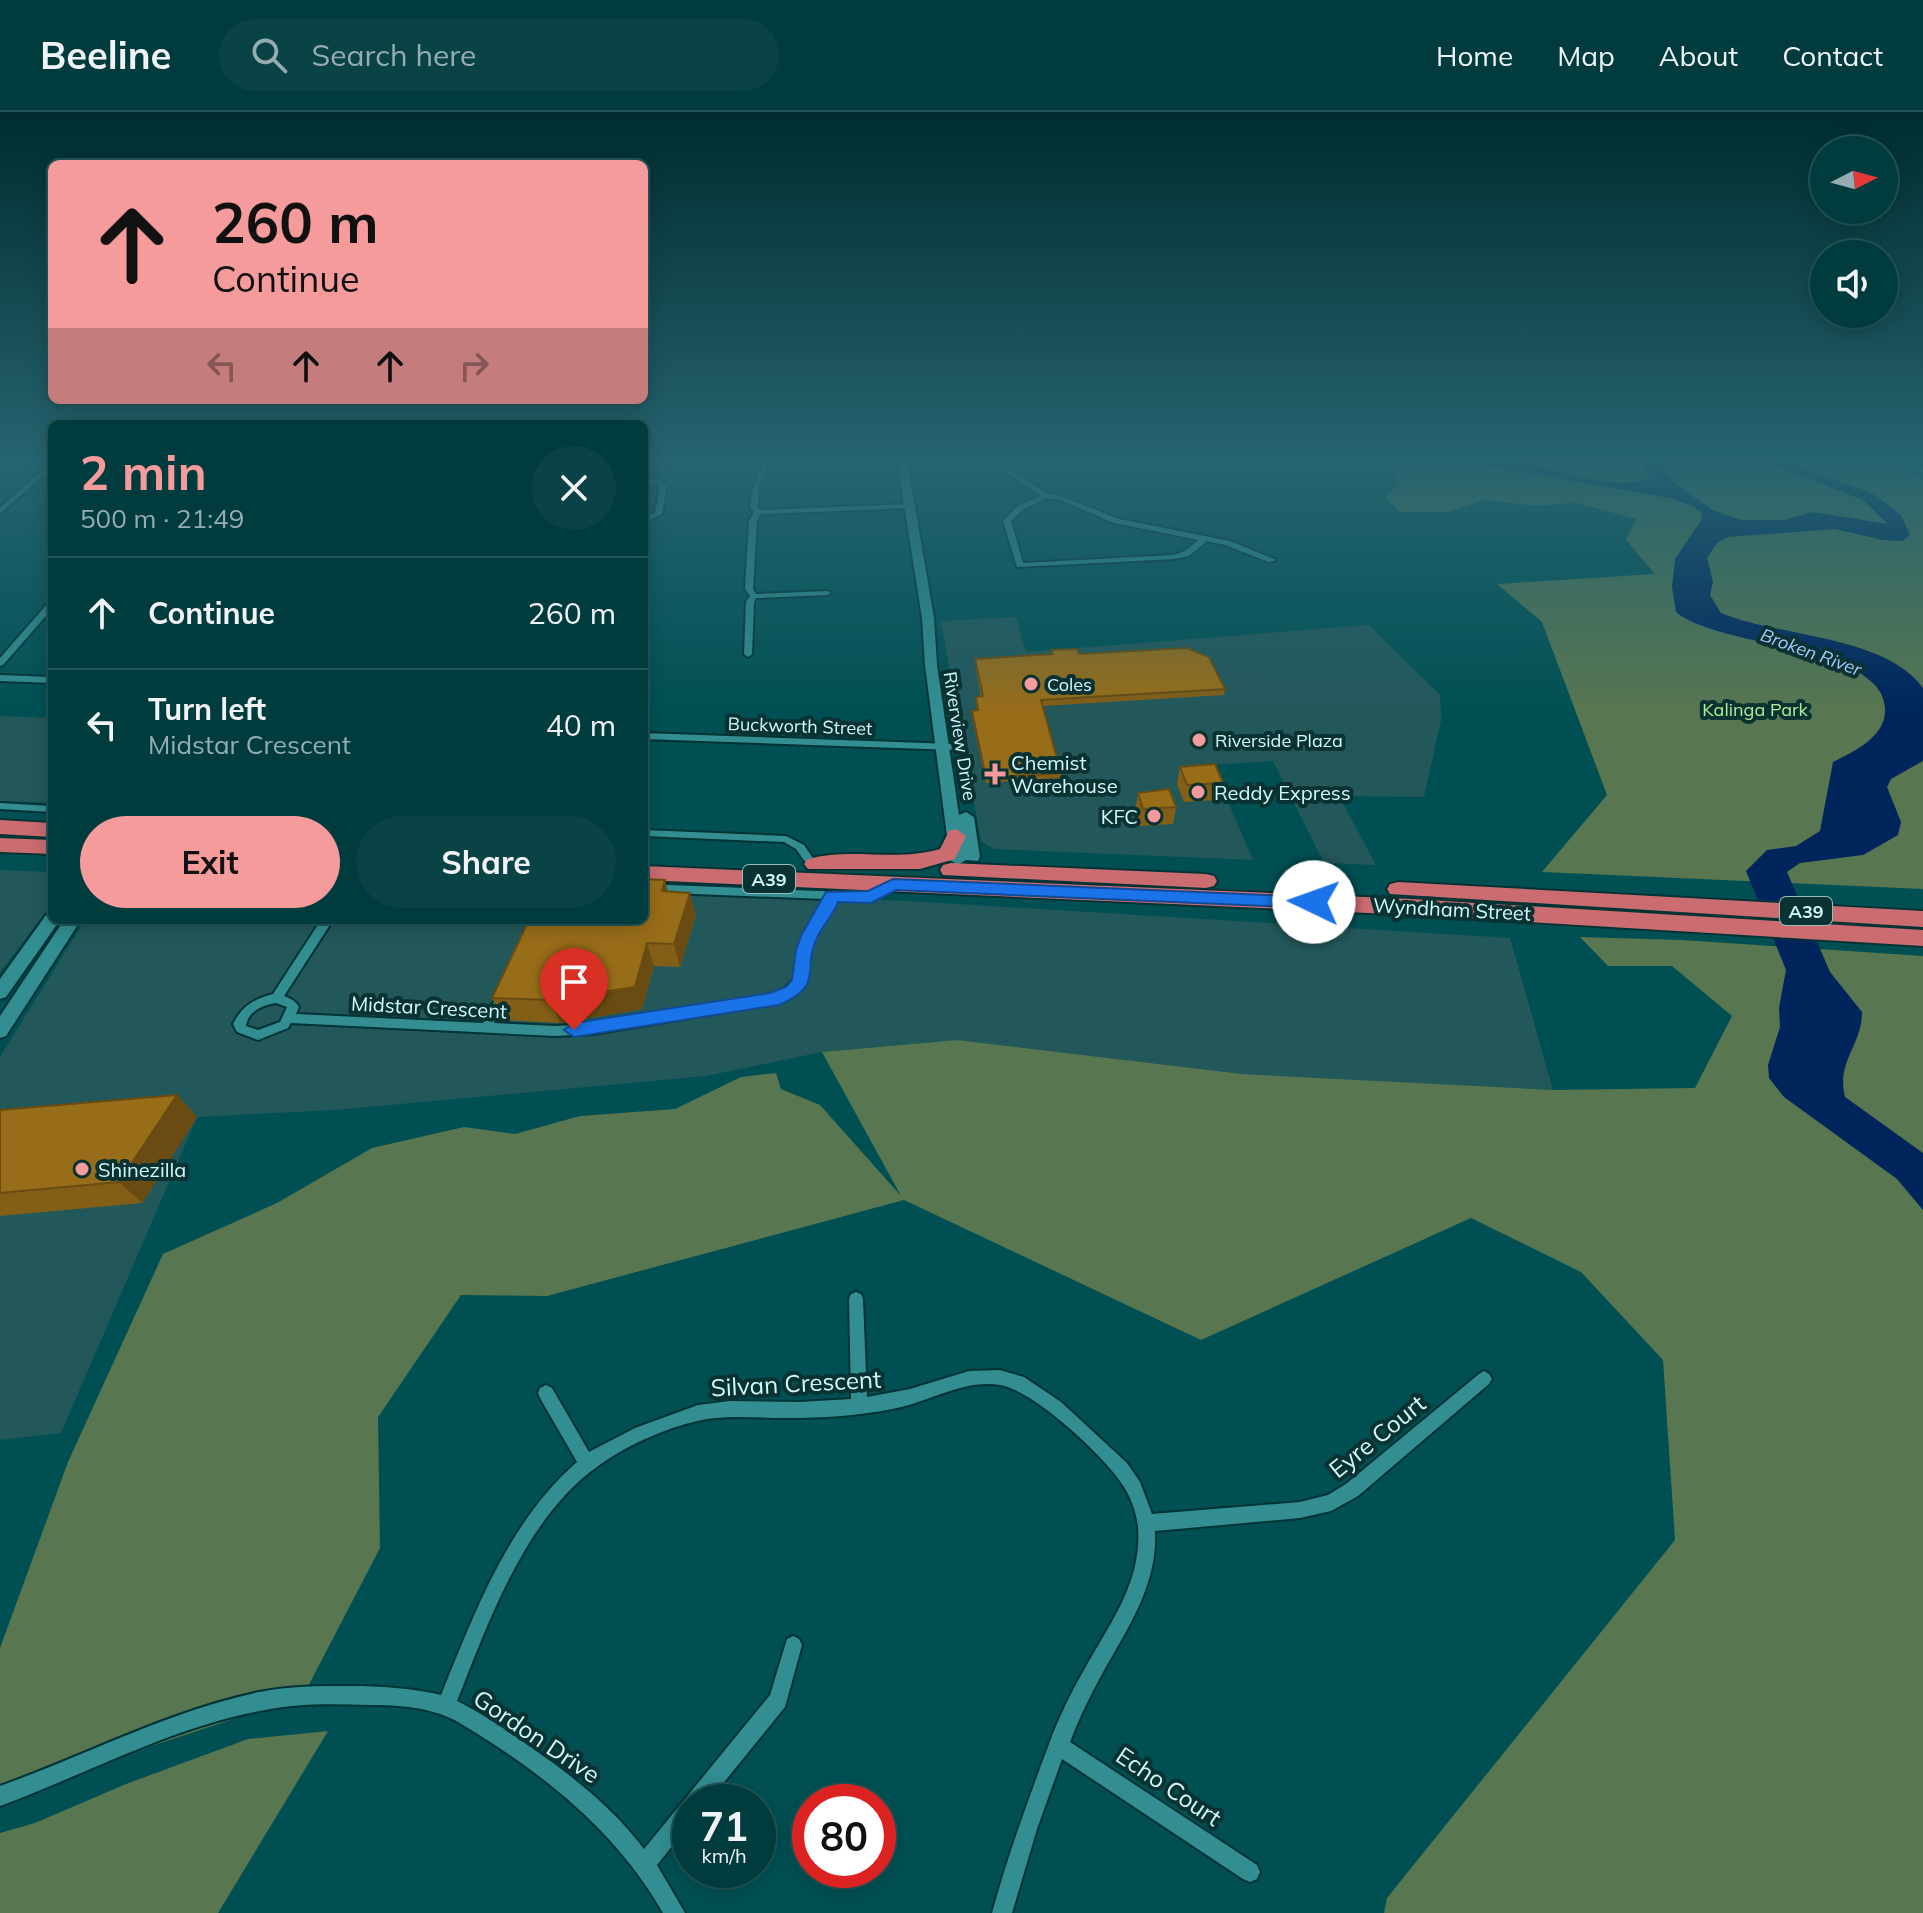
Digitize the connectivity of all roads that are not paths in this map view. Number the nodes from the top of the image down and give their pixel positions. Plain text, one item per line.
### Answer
1 (752, 544) edge
2 (916, 544) edge
3 (1014, 544) edge
4 (1198, 544) edge
5 (1224, 544) edge
6 (1272, 560) dead end
7 (827, 593) dead end
8 (754, 596) junction
9 (48, 609) edge
10 (48, 619) edge
11 (38, 620) junction
12 (748, 654) dead end
13 (0, 663) edge
14 (0, 678) edge
15 (48, 680) edge
16 (648, 736) edge
17 (948, 747) junction
18 (0, 806) edge
19 (48, 809) edge
20 (0, 827) edge
21 (648, 833) edge
22 (956, 836) junction
23 (48, 838) edge
24 (0, 845) edge
25 (648, 857) edge
26 (813, 864) junction
27 (967, 868) junction
28 (648, 873) edge
29 (893, 884) junction
30 (942, 887) junction
31 (1339, 887) junction
32 (648, 888) edge
33 (1488, 894) junction
34 (1149, 895) junction
35 (832, 896) junction
36 (1374, 905) junction
37 (1524, 913) junction
38 (1694, 913) junction
39 (1923, 919) edge
40 (48, 923) edge
41 (70, 924) edge
42 (324, 924) edge
43 (1923, 938) edge
44 (506, 988) edge
45 (0, 992) edge
46 (277, 998) junction
47 (290, 1018) junction
48 (486, 1028) junction
49 (0, 1031) edge
50 (856, 1299) dead end
51 (1484, 1379) dead end
52 (546, 1393) dead end
53 (859, 1405) junction
54 (587, 1464) junction
55 (1146, 1523) junction
56 (793, 1645) dead end
57 (446, 1706) junction
58 (1058, 1745) junction
59 (710, 1784) edge
60 (0, 1796) edge
61 (672, 1830) edge
62 (645, 1864) junction
63 (1250, 1872) dead end
64 (675, 1913) edge
65 (1002, 1913) edge

1 - 8 street
2 - 17 street, Riverview Drive
3 - 4 street
5 - 6 street
7 - 8 street
8 - 12 street
9 - 11 street
10 - 11 street
11 - 13 street
14 - 15 street
16 - 17 street, Buckworth Street
17 - 22 street, Riverview Drive
17 - 27 street, Riverview Drive
18 - 19 street
20 - 23 highway
21 - 26 street
22 - 26 highway
22 - 27 street, Riverview Drive
23 - 24 highway
25 - 26 highway, Wyndham Street / A39
26 - 27 highway, Wyndham Street / A39
27 - 30 highway
27 - 31 highway, Wyndham Street / A39
27 - 34 highway
28 - 29 highway, Wyndham Street / A39
29 - 30 highway, Wyndham Street / A39
29 - 35 street
30 - 34 highway, Wyndham Street / A39
31 - 33 highway, Wyndham Street / A39
31 - 36 highway
32 - 35 street
33 - 37 highway
33 - 38 highway, Wyndham Street / A39
34 - 36 highway, Wyndham Street / A39
35 - 48 street, Midstar Crescent
36 - 37 highway, Wyndham Street / A39
37 - 38 highway, Wyndham Street / A39
38 - 39 highway, Wyndham Street / A39
38 - 43 highway, Wyndham Street / A39
40 - 45 street
41 - 49 street
42 - 46 street
44 - 48 street
46 - 47 street
46 - 47 street
47 - 48 street, Midstar Crescent
50 - 53 street
51 - 55 street, Eyre Court
52 - 54 street
53 - 54 street, Silvan Crescent
53 - 55 street, Silvan Crescent
54 - 57 street, Silvan Crescent
55 - 58 street, Silvan Crescent
56 - 59 street
57 - 60 street, Gordon Drive
57 - 62 street, Gordon Drive
58 - 63 street, Echo Court
58 - 65 street, Silvan Crescent
61 - 62 street
62 - 64 street, Gordon Drive

